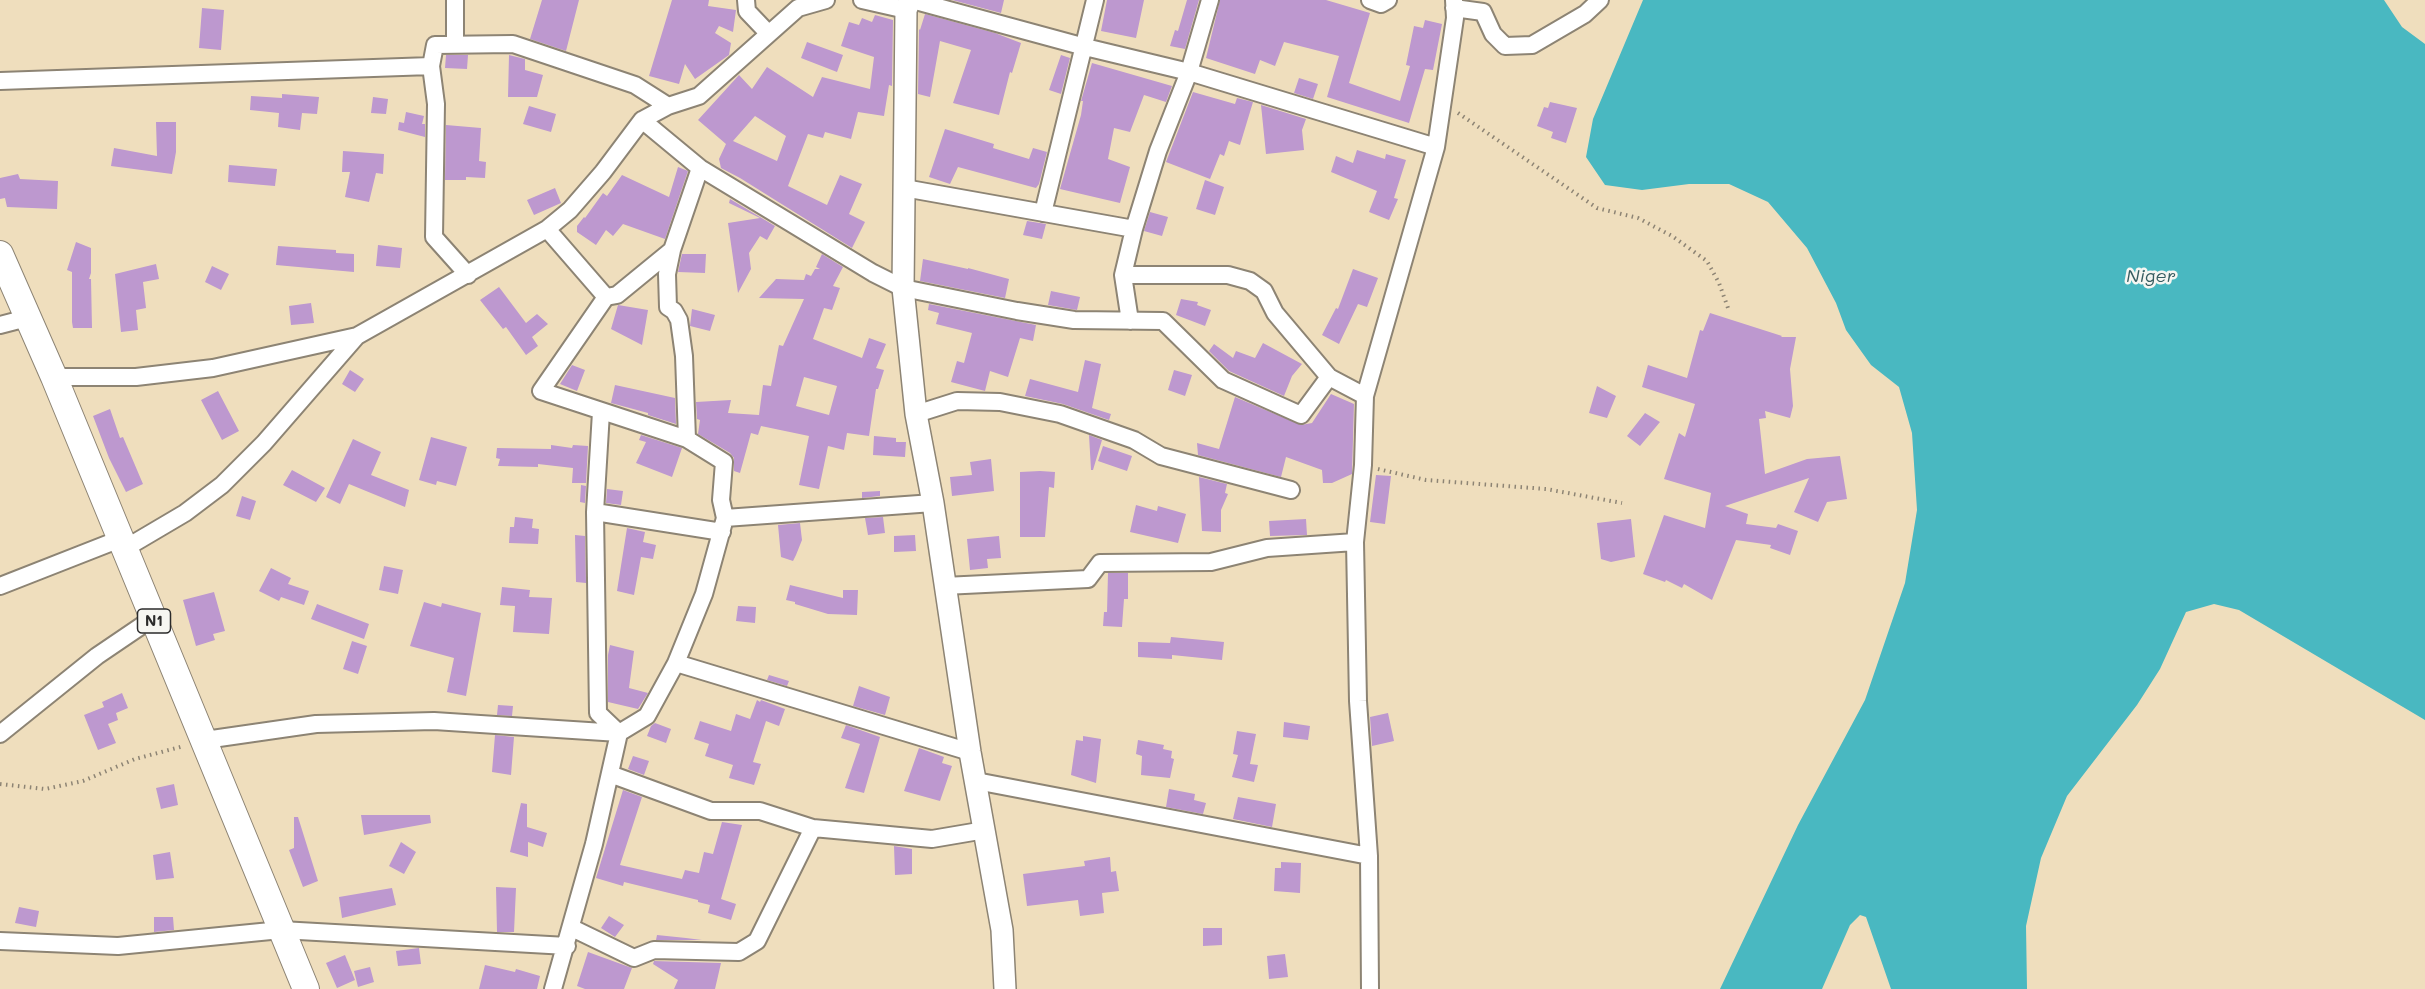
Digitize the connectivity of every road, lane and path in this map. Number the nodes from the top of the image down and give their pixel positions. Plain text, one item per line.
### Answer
1 (455, 0) edge
2 (746, 0) edge
3 (826, 0) edge
4 (862, 0) edge
5 (1095, 0) edge
6 (1210, 0) edge
7 (1370, 0) edge
8 (1388, 0) edge
9 (1599, 0) edge
10 (909, 3) edge
11 (1454, 4) edge
12 (768, 33) junction
13 (455, 44) junction
14 (1085, 47) junction
15 (431, 66) junction
16 (1189, 72) junction
17 (0, 81) edge
18 (1443, 102) junction
19 (668, 106) junction
20 (642, 120) junction
21 (1436, 147) junction
22 (700, 168) junction
23 (904, 188) junction
24 (1043, 213) junction
25 (547, 229) junction
26 (1134, 229) junction
27 (672, 250) junction
28 (0, 254) edge
29 (468, 275) junction
30 (1123, 275) junction
31 (903, 288) junction
32 (606, 297) junction
33 (1728, 308) dead end
34 (27, 318) junction
35 (1130, 321) junction
36 (0, 326) edge
37 (357, 336) junction
38 (54, 377) junction
39 (1329, 377) junction
40 (1365, 396) junction
41 (601, 412) junction
42 (916, 414) junction
43 (687, 439) junction
44 (1363, 465) junction
45 (1291, 490) dead end
46 (933, 503) junction
47 (1622, 503) dead end
48 (595, 512) junction
49 (724, 525) junction
50 (1355, 542) junction
51 (122, 544) junction
52 (0, 586) edge
53 (944, 586) junction
54 (153, 618) junction
55 (676, 663) junction
56 (619, 733) junction
57 (0, 734) edge
58 (205, 740) junction
59 (970, 752) junction
60 (610, 774) junction
61 (976, 782) junction
62 (0, 784) edge
63 (813, 828) junction
64 (985, 830) junction
65 (1369, 856) junction
66 (572, 928) junction
67 (281, 930) junction
68 (0, 941) edge
69 (567, 946) junction
70 (306, 989) edge
71 (553, 989) edge
72 (1005, 989) edge
73 (1370, 989) edge

1 - 13 street
2 - 12 street
3 - 12 street
4 - 10 street
5 - 14 street
6 - 16 street
7 - 8 street
9 - 11 street
10 - 14 street
10 - 23 street
11 - 18 street
12 - 19 street
13 - 15 street
13 - 19 street
14 - 16 street
14 - 24 street
15 - 17 street
15 - 29 street
16 - 21 street
16 - 26 street
18 - 21 street
18 - 33 path
19 - 20 street
20 - 22 street
20 - 25 street
21 - 40 street
22 - 27 street
22 - 31 street
23 - 24 street
23 - 31 street
24 - 26 street
25 - 29 street
25 - 32 street
26 - 30 street
27 - 32 street
27 - 43 street
28 - 34 main road, N1
29 - 37 street
30 - 35 street
30 - 39 street
31 - 35 street
31 - 42 street
32 - 41 street
34 - 36 street
34 - 38 main road, N1
35 - 39 street
37 - 38 street
37 - 51 street
38 - 51 main road, N1
39 - 40 street
40 - 44 street
41 - 43 street
41 - 48 street
42 - 45 street
42 - 46 street
43 - 49 street
44 - 47 path
44 - 50 street
46 - 49 street
46 - 53 street
48 - 49 street
48 - 56 street
49 - 55 street
50 - 53 street
50 - 65 street
51 - 52 street
51 - 54 main road, N1
53 - 59 street
54 - 57 street
54 - 58 main road, N1
55 - 56 street
55 - 59 street
56 - 58 street
56 - 60 street
58 - 62 path
58 - 67 main road, N1
59 - 61 street
60 - 63 street
60 - 66 street
61 - 64 street
61 - 65 street
63 - 64 street
63 - 66 street
64 - 72 street
65 - 73 street
66 - 69 street
67 - 68 street
67 - 69 street
67 - 70 main road, N1
69 - 71 street

